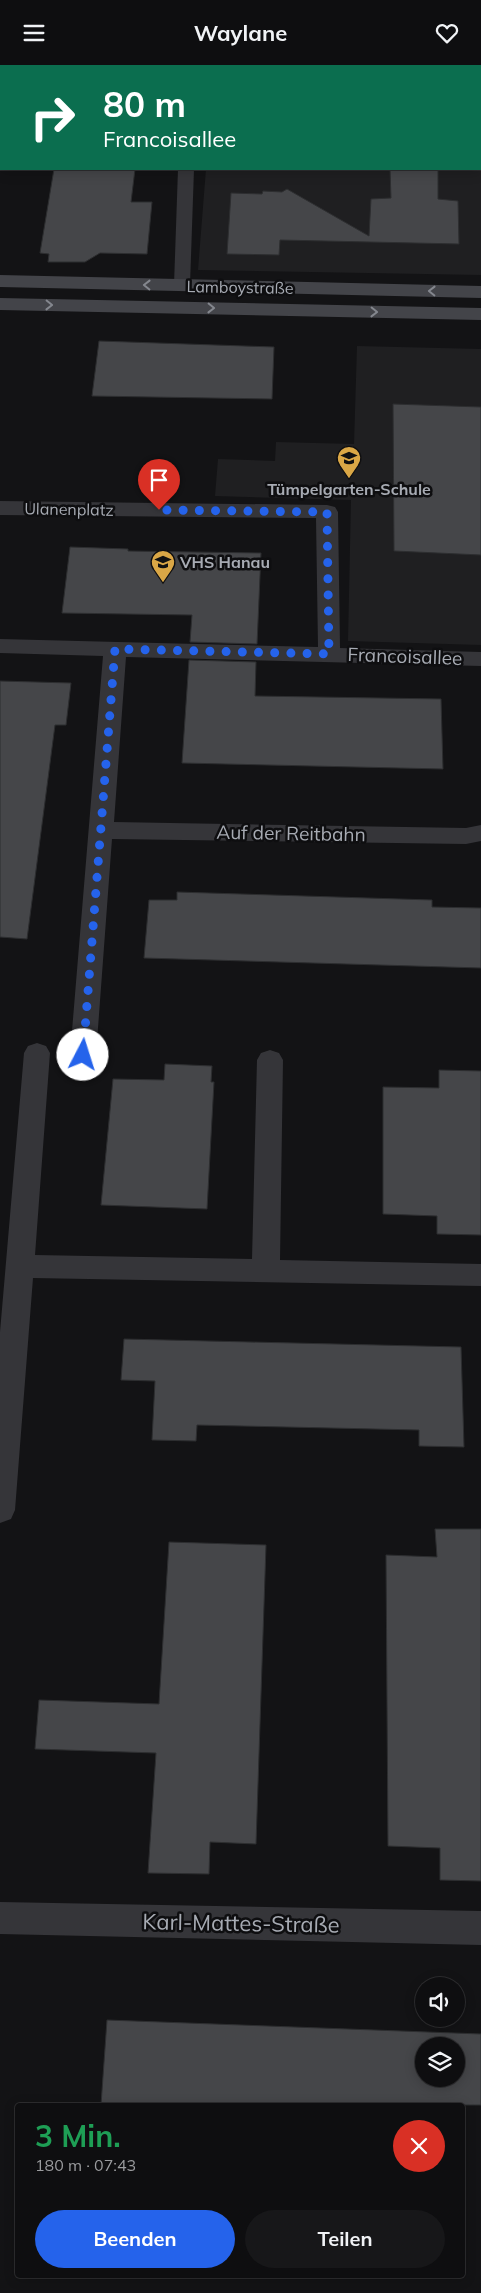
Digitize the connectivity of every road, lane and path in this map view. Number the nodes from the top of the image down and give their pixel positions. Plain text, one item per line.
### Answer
1 (186, 170) edge
2 (0, 281) edge
3 (182, 285) junction
4 (481, 292) edge
5 (0, 304) edge
6 (481, 314) edge
7 (0, 508) edge
8 (0, 646) edge
9 (115, 649) junction
10 (329, 654) junction
11 (481, 659) edge
12 (101, 830) junction
13 (481, 833) edge
14 (37, 1053) dead end
15 (83, 1055) dead end
16 (270, 1060) dead end
17 (20, 1266) junction
18 (266, 1271) junction
19 (481, 1275) edge
20 (0, 1510) edge
21 (0, 1919) edge
22 (481, 1928) edge

1 - 3 lane
3 -> 2 main road, Lamboystraße
4 -> 3 main road, Lamboystraße
5 -> 6 main road, Lamboystraße
7 - 10 street, Ulanenplatz
8 - 9 street, Francoisallee
9 - 10 street, Francoisallee
9 - 12 street
10 - 11 street, Francoisallee
12 - 13 street, Auf der Reitbahn
12 - 15 street
14 - 17 street
16 - 18 street
17 - 18 street
17 - 20 street
18 - 19 street
21 - 22 street, Karl-Mattes-Straße

